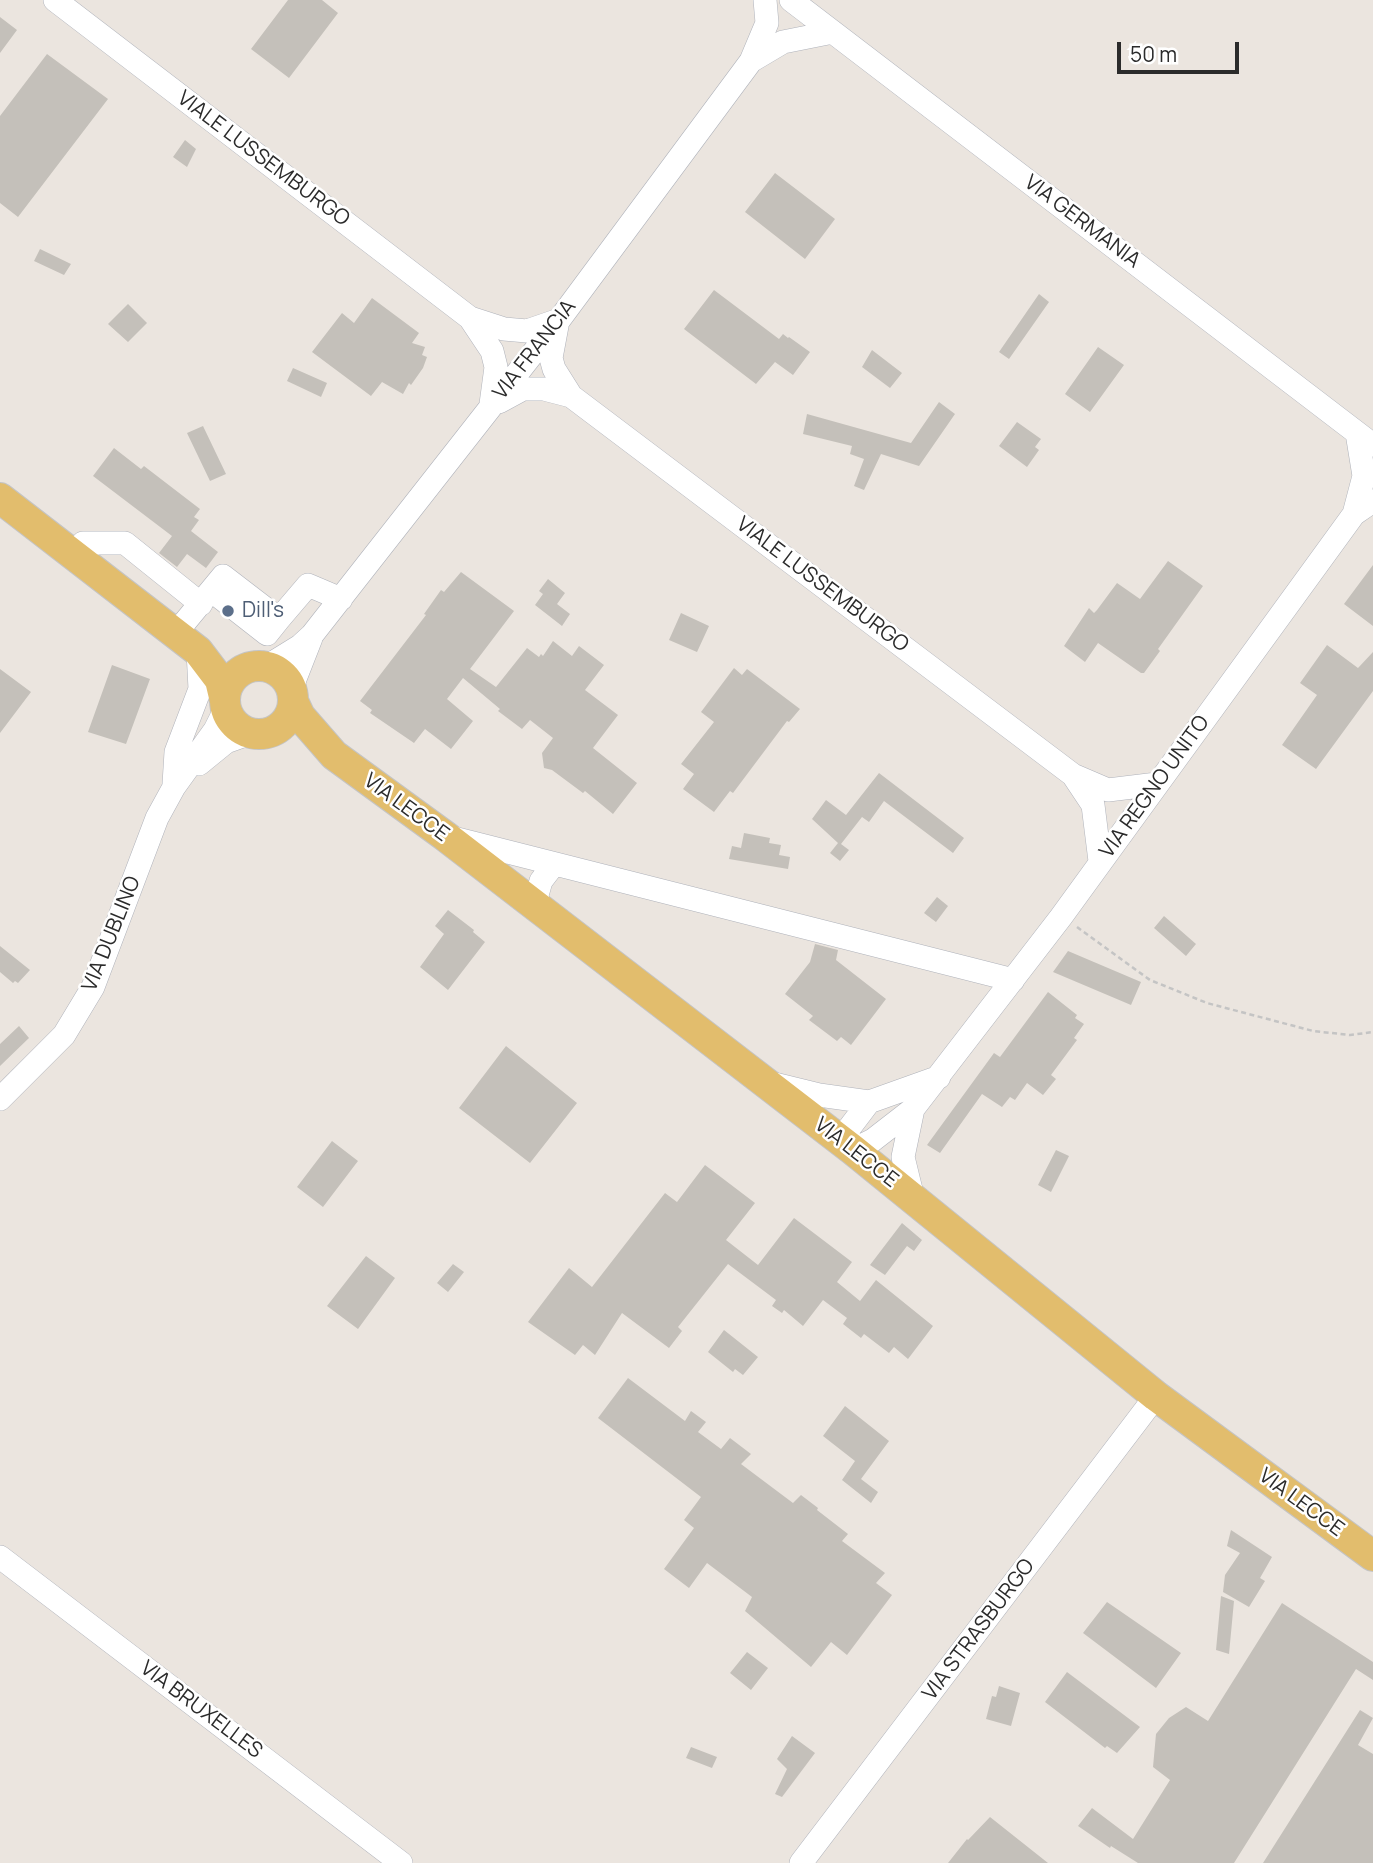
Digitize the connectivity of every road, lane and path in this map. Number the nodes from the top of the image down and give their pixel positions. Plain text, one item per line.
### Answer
1 (55, 0) edge
2 (765, 0) edge
3 (794, 3) edge
4 (767, 23) junction
5 (833, 32) junction
6 (783, 42) junction
7 (751, 61) junction
8 (470, 318) junction
9 (559, 320) junction
10 (504, 329) junction
11 (492, 351) junction
12 (526, 362) junction
13 (549, 379) junction
14 (490, 407) junction
15 (1365, 439) edge
16 (0, 498) edge
17 (1373, 500) edge
18 (1354, 514) junction
19 (73, 554) junction
20 (206, 597) junction
21 (341, 600) junction
22 (312, 635) junction
23 (187, 642) junction
24 (259, 667) junction
25 (292, 695) junction
26 (226, 704) junction
27 (258, 733) junction
28 (334, 755) junction
29 (1157, 784) junction
30 (174, 787) junction
31 (1101, 797) junction
32 (1130, 820) junction
33 (444, 836) junction
34 (1100, 861) junction
35 (554, 864) junction
36 (539, 908) junction
37 (1061, 917) junction
38 (1013, 980) junction
39 (1373, 1032) edge
40 (939, 1077) junction
41 (763, 1081) junction
42 (0, 1099) edge
43 (869, 1101) junction
44 (914, 1109) junction
45 (853, 1150) junction
46 (913, 1198) junction
47 (1156, 1396) junction
48 (1373, 1556) edge
49 (0, 1557) edge
50 (401, 1863) edge
51 (801, 1863) edge

1 - 8 street, VIALE LUSSEMBURGO
2 - 4 street
3 - 4 street
3 - 5 street, VIA GERMANIA
3 - 6 street
4 - 7 street
5 - 6 street
5 - 15 street, VIA GERMANIA
6 - 7 street
7 - 9 street, VIA FRANCIA
8 - 10 street
8 - 11 street
9 - 10 street
9 - 12 street, VIA FRANCIA
9 - 13 street
10 - 12 street
11 - 12 street
11 - 14 street
12 - 13 street
12 - 14 street, VIA FRANCIA
13 - 14 street
13 - 31 street, VIALE LUSSEMBURGO
14 - 21 street, VIA FRANCIA
15 - 18 street
16 - 19 main road
17 - 18 street, VIA REGNO UNITO
18 - 29 street, VIA REGNO UNITO
19 - 20 street
19 - 23 main road
20 - 21 street
20 - 23 street
21 - 22 street, VIA FRANCIA
22 - 24 street
22 - 25 street
23 - 24 main road
23 - 26 main road
23 - 30 street, VIA DUBLINO
24 - 25 main road
24 - 26 main road
25 - 27 main road
25 - 28 main road, VIA LECCE
26 - 27 main road
26 - 30 street, VIA DUBLINO
27 - 28 main road, VIA LECCE
27 - 30 street, VIA DUBLINO
28 - 33 main road, VIA LECCE
29 - 31 street
29 - 32 street, VIA REGNO UNITO
30 - 42 street, VIA DUBLINO
31 - 32 street
31 - 34 street
32 - 34 street, VIA REGNO UNITO
33 - 35 street
33 - 36 main road, VIA LECCE
34 - 37 street, VIA REGNO UNITO
35 - 36 street
35 - 38 street
36 - 41 main road, VIA LECCE
37 - 38 street, VIA REGNO UNITO
37 - 39 path
38 - 40 street, VIA REGNO UNITO
40 - 43 street
40 - 44 street, VIA REGNO UNITO
41 - 43 street
41 - 45 main road, VIA LECCE
43 - 45 street
44 - 45 street
44 - 46 street
45 - 46 main road, VIA LECCE
46 - 47 main road, VIA LECCE
47 - 48 main road, VIA LECCE
47 - 51 street, VIA STRASBURGO
49 - 50 street, VIA BRUXELLES

